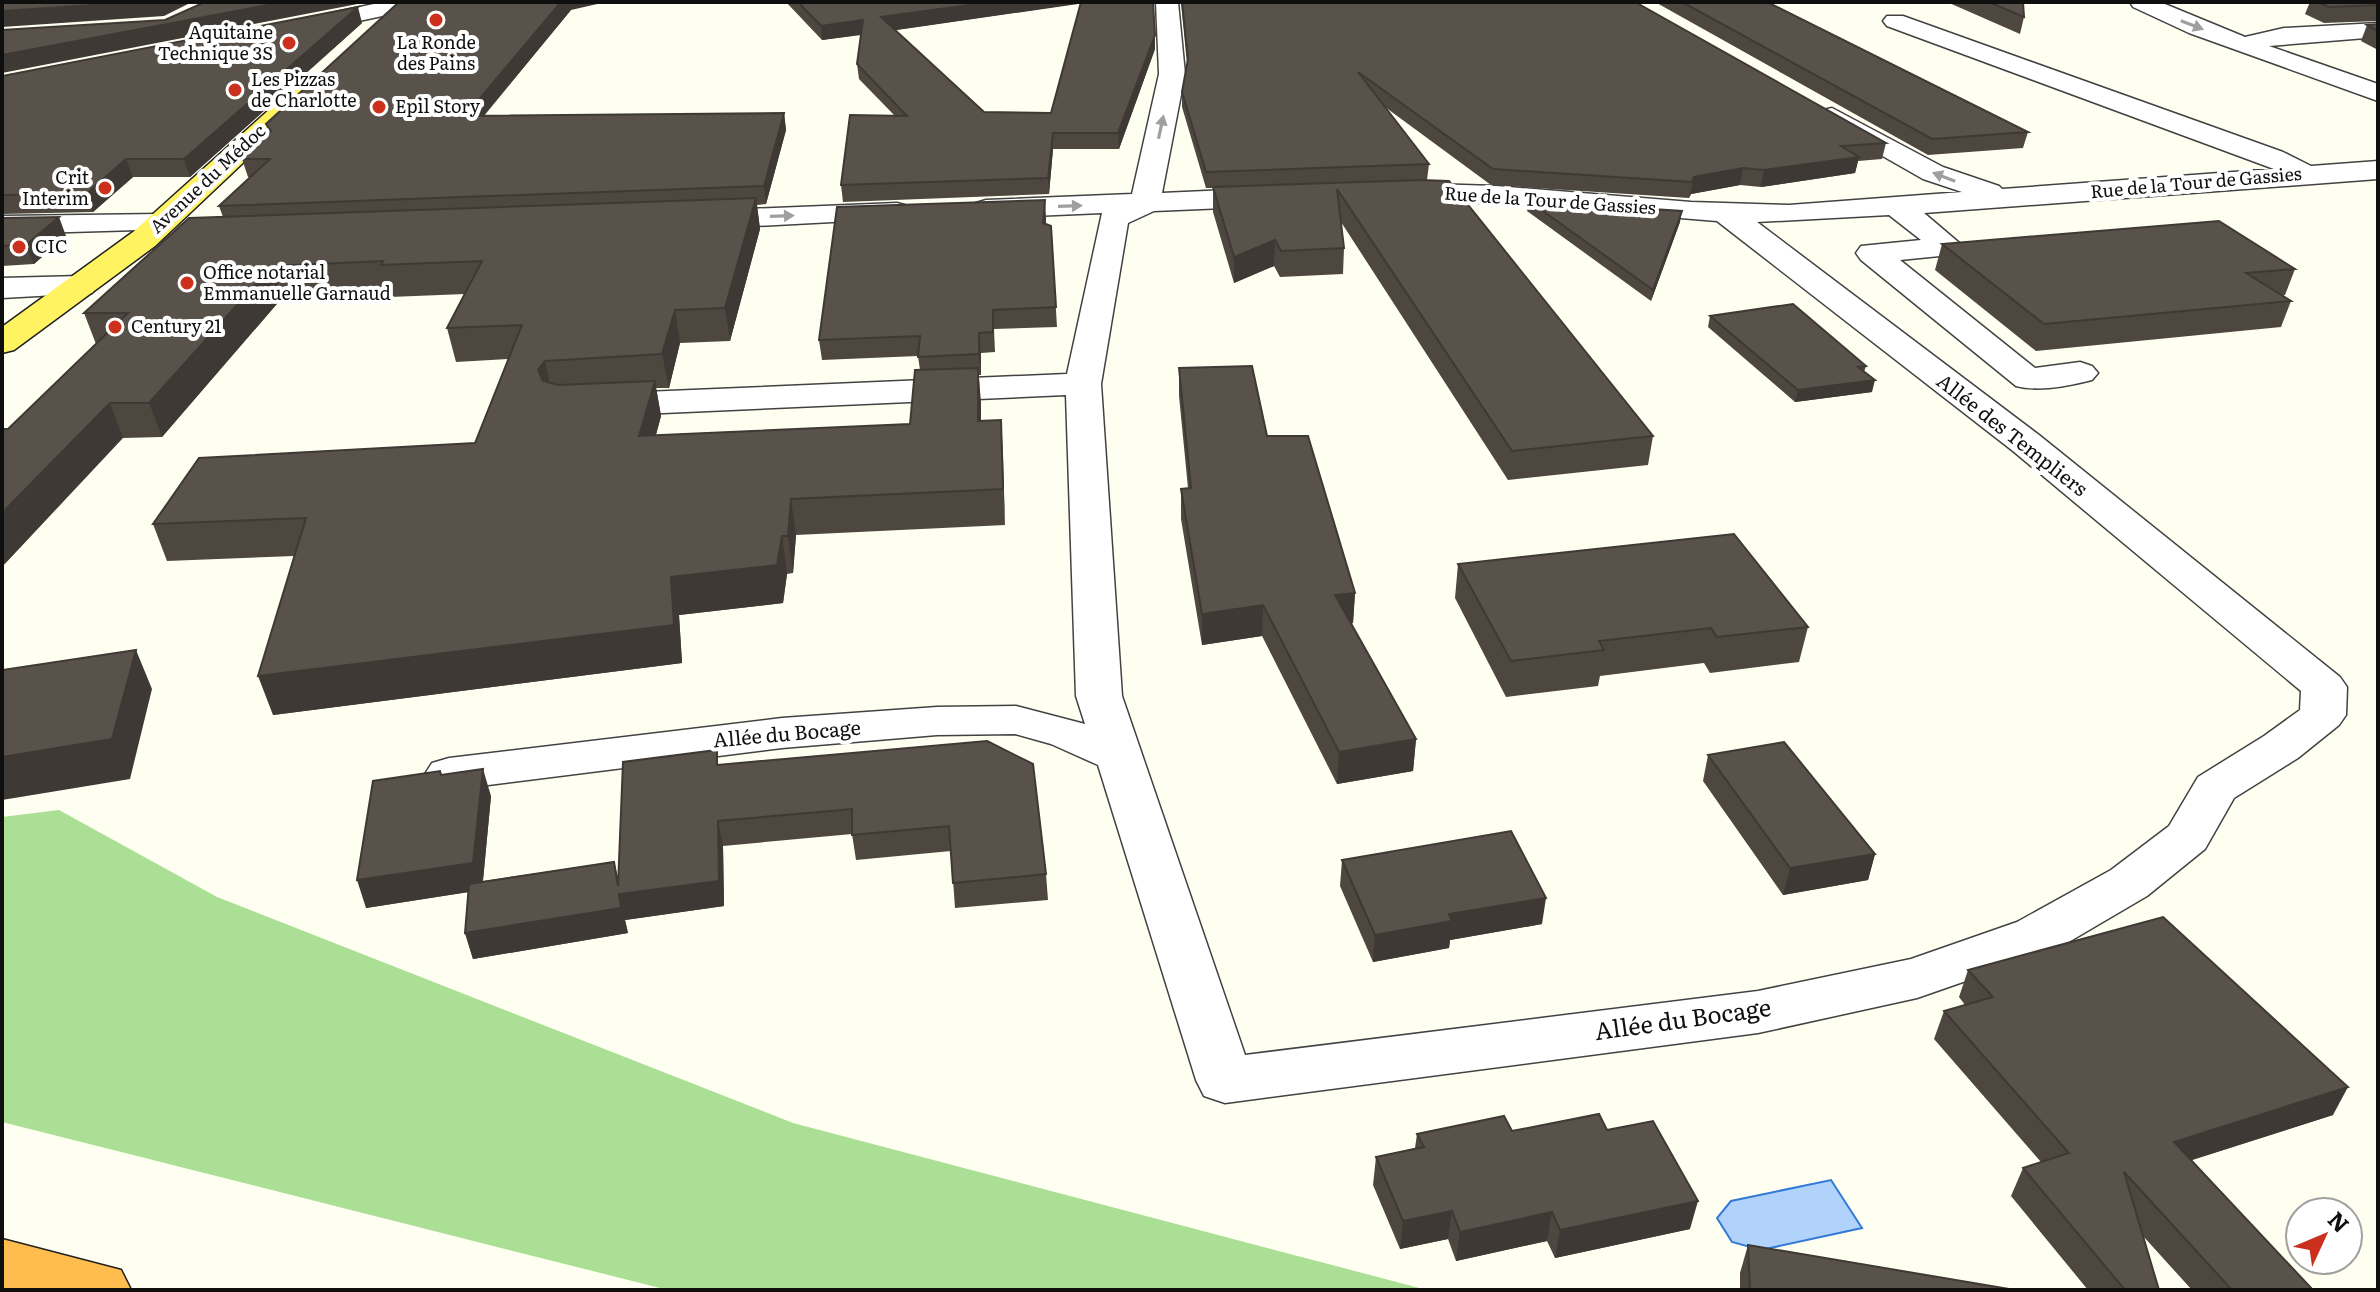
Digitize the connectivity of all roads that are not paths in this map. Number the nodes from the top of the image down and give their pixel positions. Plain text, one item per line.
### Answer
1 (368, 2) edge
2 (437, 2) edge
3 (1167, 2) edge
4 (2141, 2) edge
5 (402, 3) edge
6 (1895, 21) dead end
7 (2378, 30) edge
8 (275, 32) edge
9 (372, 33) edge
10 (2244, 44) junction
11 (332, 67) edge
12 (2377, 92) edge
13 (1810, 103) edge
14 (2378, 170) edge
15 (2304, 174) junction
16 (1373, 193) edge
17 (1297, 196) edge
18 (2019, 197) junction
19 (1145, 204) junction
20 (1896, 206) junction
21 (957, 210) edge
22 (925, 211) edge
23 (1727, 214) junction
24 (674, 220) edge
25 (2, 225) edge
26 (164, 233) junction
27 (81, 286) junction
28 (2, 288) edge
29 (2, 343) edge
30 (2080, 373) dead end
31 (1083, 384) junction
32 (566, 406) edge
33 (2290, 662) joint
34 (1119, 756) junction
35 (449, 774) edge
36 (2, 1267) edge
37 (98, 1290) edge

1 - 5 street
2 - 5 street
19 -> 3 street
4 -> 10 street
5 - 8 street
5 - 9 main road
6 - 15 street
7 - 10 street
10 - 12 street
11 - 26 main road, Avenue du Médoc
18 -> 13 street
14 - 15 street, Rue de la Tour de Gassies
15 - 18 street, Rue de la Tour de Gassies
16 - 23 street, Rue de la Tour de Gassies
17 - 19 street
18 - 20 street, Rue de la Tour de Gassies
21 -> 19 street
19 - 31 street, Allée du Bocage
20 - 23 street, Rue de la Tour de Gassies
20 - 30 street
24 -> 22 street
23 - 33 street, Allée des Templiers
25 - 26 street
26 - 27 main road, Avenue du Médoc
27 - 28 street
27 - 29 main road, Avenue du Médoc
31 - 32 street
31 - 34 street, Allée du Bocage
33 - 34 street, Allée du Bocage
34 - 35 street, Allée du Bocage
36 - 37 highway

